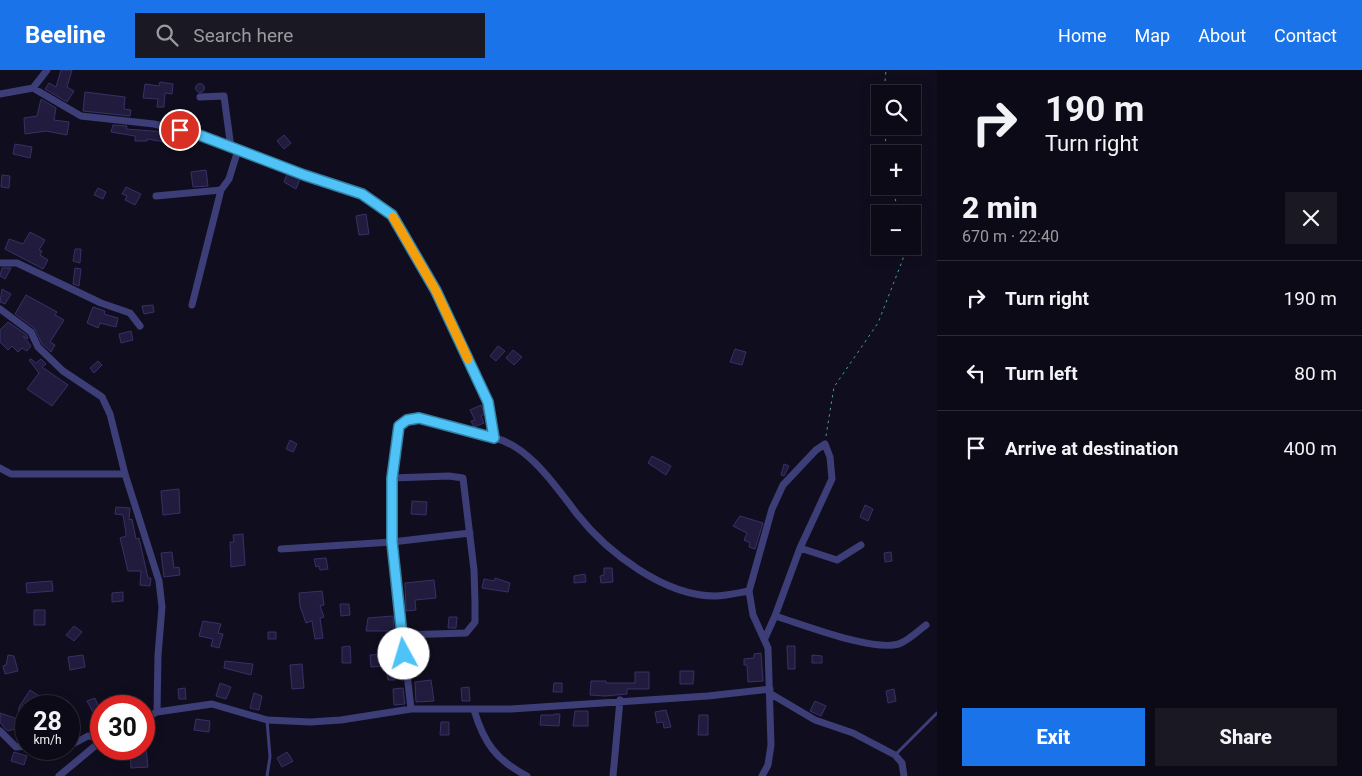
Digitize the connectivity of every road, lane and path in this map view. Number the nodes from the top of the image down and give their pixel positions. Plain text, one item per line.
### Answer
1 (47, 70) edge
2 (886, 70) edge
3 (885, 85) edge
4 (33, 88) junction
5 (0, 94) edge
6 (200, 97) dead end
7 (235, 149) junction
8 (221, 190) junction
9 (156, 196) dead end
10 (903, 255) edge
11 (0, 263) edge
12 (192, 305) dead end
13 (0, 309) edge
14 (140, 326) dead end
15 (494, 438) junction
16 (825, 444) junction
17 (0, 468) edge
18 (125, 474) junction
19 (392, 478) junction
20 (470, 533) junction
21 (392, 542) junction
22 (861, 545) dead end
23 (800, 548) junction
24 (281, 549) dead end
25 (748, 591) junction
26 (775, 616) junction
27 (926, 625) dead end
28 (402, 636) junction
29 (765, 638) junction
30 (770, 692) junction
31 (620, 700) junction
32 (411, 709) junction
33 (474, 710) junction
34 (157, 712) joint
35 (937, 713) edge
36 (267, 720) junction
37 (0, 731) edge
38 (15, 746) edge
39 (90, 750) edge
40 (896, 755) junction
41 (59, 776) edge
42 (267, 776) edge
43 (527, 776) edge
44 (613, 776) edge
45 (762, 776) edge
46 (904, 776) edge

1 - 4 street
2 - 3 path
4 - 5 street
4 - 7 street
6 - 7 street
7 - 8 street
7 - 15 street
8 - 9 street
8 - 12 street
10 - 16 path
11 - 14 street
13 - 18 street
15 - 19 street
15 - 25 street
16 - 23 street
16 - 25 street
17 - 18 street
18 - 34 street
19 - 20 street
19 - 21 street
20 - 21 street
20 - 28 street
21 - 24 street
21 - 28 street
22 - 23 street
23 - 26 street
25 - 29 street
26 - 27 street
26 - 29 street
28 - 32 street
29 - 30 street
30 - 31 street
30 - 40 street
30 - 45 street
31 - 33 street
31 - 44 street
32 - 33 street
32 - 36 street
33 - 43 street
34 - 36 street
35 - 40 lane
36 - 42 lane
37 - 38 street
39 - 41 street
40 - 46 street

